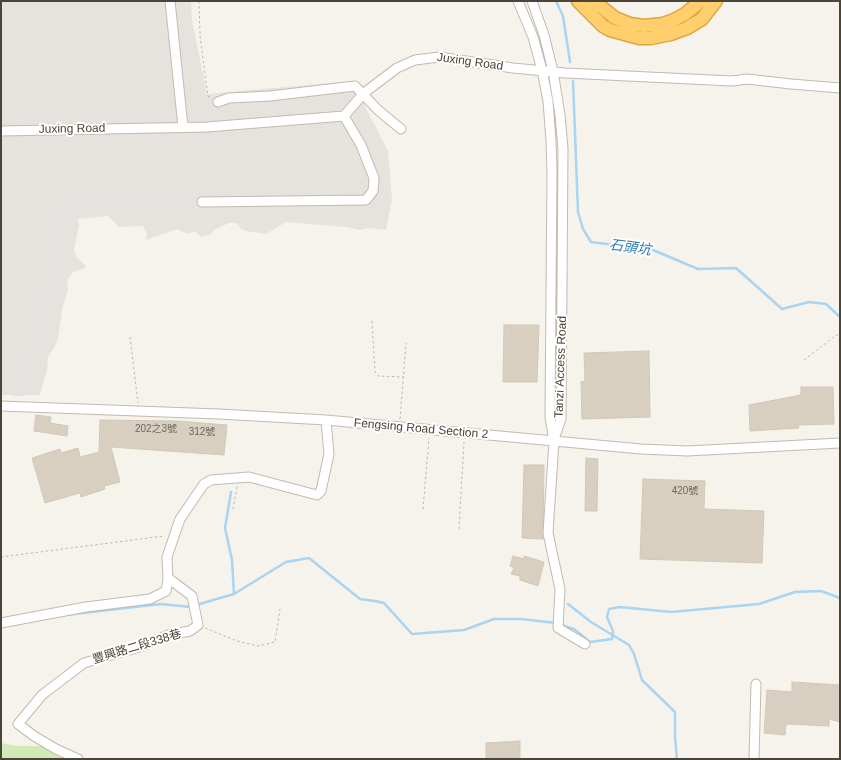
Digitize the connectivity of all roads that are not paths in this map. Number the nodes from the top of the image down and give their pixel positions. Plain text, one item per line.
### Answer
1 (170, 1) edge
2 (518, 1) edge
3 (532, 1) edge
4 (578, 1) edge
5 (594, 1) edge
6 (701, 1) edge
7 (716, 1) edge
8 (542, 70) junction
9 (553, 72) junction
10 (840, 88) edge
11 (364, 93) junction
12 (218, 102) road end
13 (344, 116) junction
14 (183, 128) junction
15 (401, 129) dead end
16 (1, 131) edge
17 (202, 202) dead end
18 (1, 406) edge
19 (326, 420) junction
20 (554, 441) junction
21 (840, 443) edge
22 (168, 578) junction
23 (1, 624) edge
24 (585, 644) dead end
25 (756, 684) dead end
26 (78, 759) edge
27 (754, 759) edge

1 - 14 street
2 - 8 street, Tanzi Access Road
3 - 9 street, Tanzi Access Road
4 - 7 highway
5 - 6 highway
8 - 9 street, Juxing Road
8 - 11 street, Juxing Road
8 - 20 street, Tanzi Access Road
9 - 10 street, Juxing Road
9 - 20 street, Tanzi Access Road
11 - 12 street
11 - 13 street, Juxing Road
11 - 15 street
13 - 14 street, Juxing Road
13 - 17 street
14 - 16 street, Juxing Road
18 - 19 street, Fengsing Road Section 2
19 - 20 street, Fengsing Road Section 2
19 - 22 street
20 - 21 street, Fengsing Road Section 2
20 - 24 street
22 - 23 street
22 - 26 street, 豐興路二段338巷
25 - 27 street

